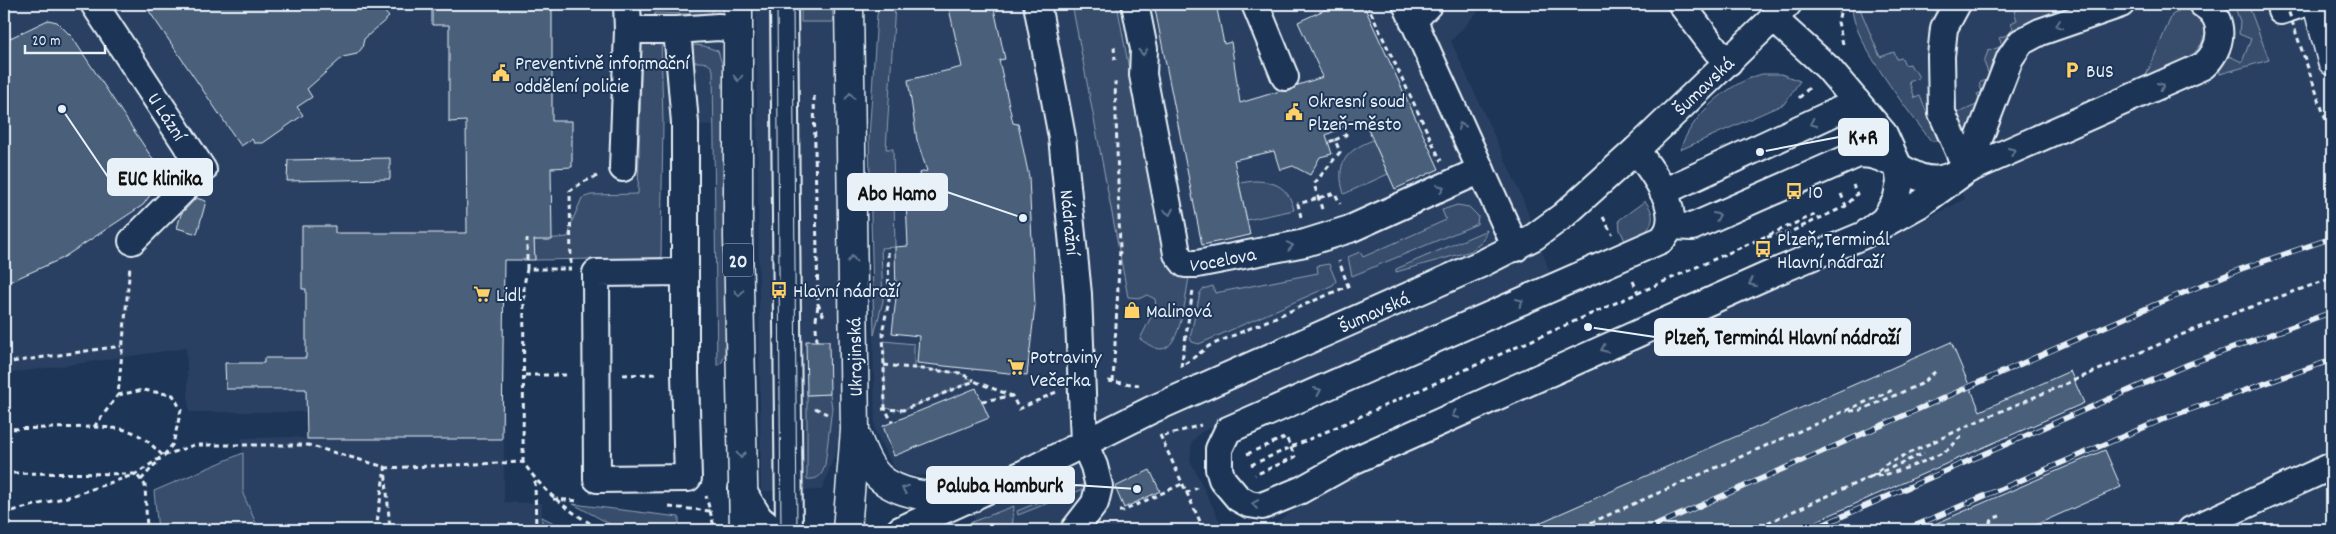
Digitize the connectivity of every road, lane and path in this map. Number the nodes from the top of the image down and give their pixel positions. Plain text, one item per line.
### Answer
1 (94, 4) edge
2 (627, 4) edge
3 (784, 4) edge
4 (849, 4) edge
5 (1037, 4) edge
6 (1135, 4) edge
7 (1255, 4) edge
8 (1367, 4) edge
9 (1957, 4) edge
10 (2117, 4) edge
11 (2202, 4) edge
12 (2317, 4) edge
13 (1682, 5) edge
14 (2290, 6) edge
15 (1416, 9) edge
16 (1781, 11) edge
17 (738, 16) edge
18 (628, 30) junction
19 (677, 30) junction
20 (1114, 43) dead end
21 (2332, 61) edge
22 (1729, 62) junction
23 (1115, 63) dead end
24 (1115, 73) dead end
25 (1284, 77) dead end
26 (1857, 102) junction
27 (1345, 126) dead end
28 (2332, 138) edge
29 (1335, 140) junction
30 (1328, 142) dead end
31 (1636, 150) junction
32 (1898, 165) junction
33 (623, 168) dead end
34 (1445, 170) dead end
35 (1481, 170) junction
36 (1967, 170) junction
37 (570, 191) dead end
38 (1663, 192) junction
39 (1841, 194) dead end
40 (1846, 206) dead end
41 (1321, 208) dead end
42 (1816, 214) dead end
43 (1671, 226) junction
44 (1864, 235) junction
45 (527, 239) dead end
46 (132, 241) joint
47 (1516, 248) junction
48 (888, 252) dead end
49 (1340, 265) dead end
50 (527, 270) junction
51 (685, 272) junction
52 (2332, 278) edge
53 (1192, 293) dead end
54 (818, 304) dead end
55 (817, 341) dead end
56 (121, 346) junction
57 (4, 363) edge
58 (884, 365) junction
59 (1181, 367) junction
60 (1173, 371) dead end
61 (1936, 371) dead end
62 (685, 374) junction
63 (525, 375) junction
64 (596, 375) junction
65 (974, 381) dead end
66 (1105, 381) dead end
67 (1113, 382) junction
68 (1142, 386) dead end
69 (1895, 389) dead end
70 (118, 395) junction
71 (1012, 396) dead end
72 (982, 402) dead end
73 (811, 406) dead end
74 (1847, 411) junction
75 (828, 414) dead end
76 (892, 422) dead end
77 (1208, 422) dead end
78 (94, 427) junction
79 (4, 429) edge
80 (855, 430) junction
81 (1964, 435) dead end
82 (1161, 437) junction
83 (1153, 440) dead end
84 (1084, 443) junction
85 (1291, 447) junction
86 (1246, 454) dead end
87 (1924, 454) dead end
88 (163, 456) junction
89 (523, 462) junction
90 (1251, 465) dead end
91 (2332, 466) edge
92 (385, 467) junction
93 (4, 473) edge
94 (136, 474) junction
95 (1256, 475) dead end
96 (1871, 477) junction
97 (141, 480) junction
98 (535, 480) junction
99 (1182, 484) junction
100 (1202, 486) dead end
101 (705, 490) dead end
102 (742, 490) junction
103 (1186, 493) junction
104 (554, 499) junction
105 (970, 499) junction
106 (583, 501) dead end
107 (663, 506) dead end
108 (710, 511) junction
109 (1123, 511) dead end
110 (4, 513) edge
111 (2000, 516) dead end
112 (1201, 524) junction
113 (147, 530) edge
114 (376, 530) edge
115 (390, 530) edge
116 (536, 530) edge
117 (602, 530) edge
118 (715, 530) edge
119 (744, 530) edge
120 (773, 530) edge
121 (789, 530) edge
122 (847, 530) edge
123 (900, 530) edge
124 (1074, 530) edge
125 (1192, 530) edge
126 (1204, 530) edge
127 (1574, 530) edge
128 (1751, 530) edge
129 (1983, 530) edge
130 (2191, 530) edge

1 - 46 street, U Lázní
2 - 18 street
3 - 121 street
80 -> 4 main road, Ukrajinská
5 - 84 street, Nádražní
6 -> 35 street, Vocelova
7 - 25 street
8 - 34 path
9 - 36 street
10 -> 36 street
36 -> 11 street
12 - 21 main road
13 - 22 street
14 - 28 path, bridge
35 -> 15 street
16 - 22 street, Šumavská
16 - 26 street
17 - 19 street
17 -> 102 main road, 20
18 - 19 street
18 - 33 street
19 - 51 street
20 - 23 path
22 - 31 street, Šumavská
24 - 67 path
26 - 32 street
26 -> 38 street
27 - 29 path
29 - 30 path
29 - 41 path
31 - 38 street
31 - 47 street, Šumavská
32 - 36 street
43 -> 32 street
32 - 44 street
35 - 47 street
36 - 44 street
37 - 50 path
38 - 43 street
39 - 40 path
42 - 85 path
44 -> 43 street
45 - 50 path
46 - 56 path
47 - 84 street, Šumavská
48 - 58 path
49 - 59 path
50 - 63 path
51 - 62 street
51 - 64 street
52 - 96 path
53 - 59 path
54 - 55 path
56 - 57 path
56 - 70 path
58 - 65 path
58 - 76 path
59 - 60 path
61 - 74 path
62 - 64 path
62 - 64 street
63 - 64 path
63 - 89 path
66 - 67 path
67 - 68 path
69 - 74 path
70 - 78 path
70 - 88 path
71 - 72 path
73 - 75 path
74 - 127 path
77 - 82 path
78 - 79 path
78 - 88 path
105 -> 80 main road
80 - 122 main road, Ukrajinská
81 - 96 path
82 - 83 path
82 - 99 path
84 - 105 street, Šumavská
84 - 124 street, Nádražní
85 - 86 path
85 - 90 path
85 - 95 path
87 - 96 path
88 - 92 path
88 - 94 path
88 - 97 path
89 - 92 path
89 - 98 path
91 - 130 street
92 - 114 path
92 - 115 path
93 - 94 path
94 - 97 path
94 - 110 path
96 - 128 path
97 - 113 path
98 - 104 path
98 - 116 path
99 - 103 path
99 - 109 path
100 - 103 path
101 - 108 path
102 - 119 main road, 20
102 - 120 street
103 - 112 path
104 - 106 path
104 - 117 path
105 - 123 street, Šumavská
107 - 108 path
108 - 118 path
111 - 129 path
112 - 125 path
112 - 126 path

